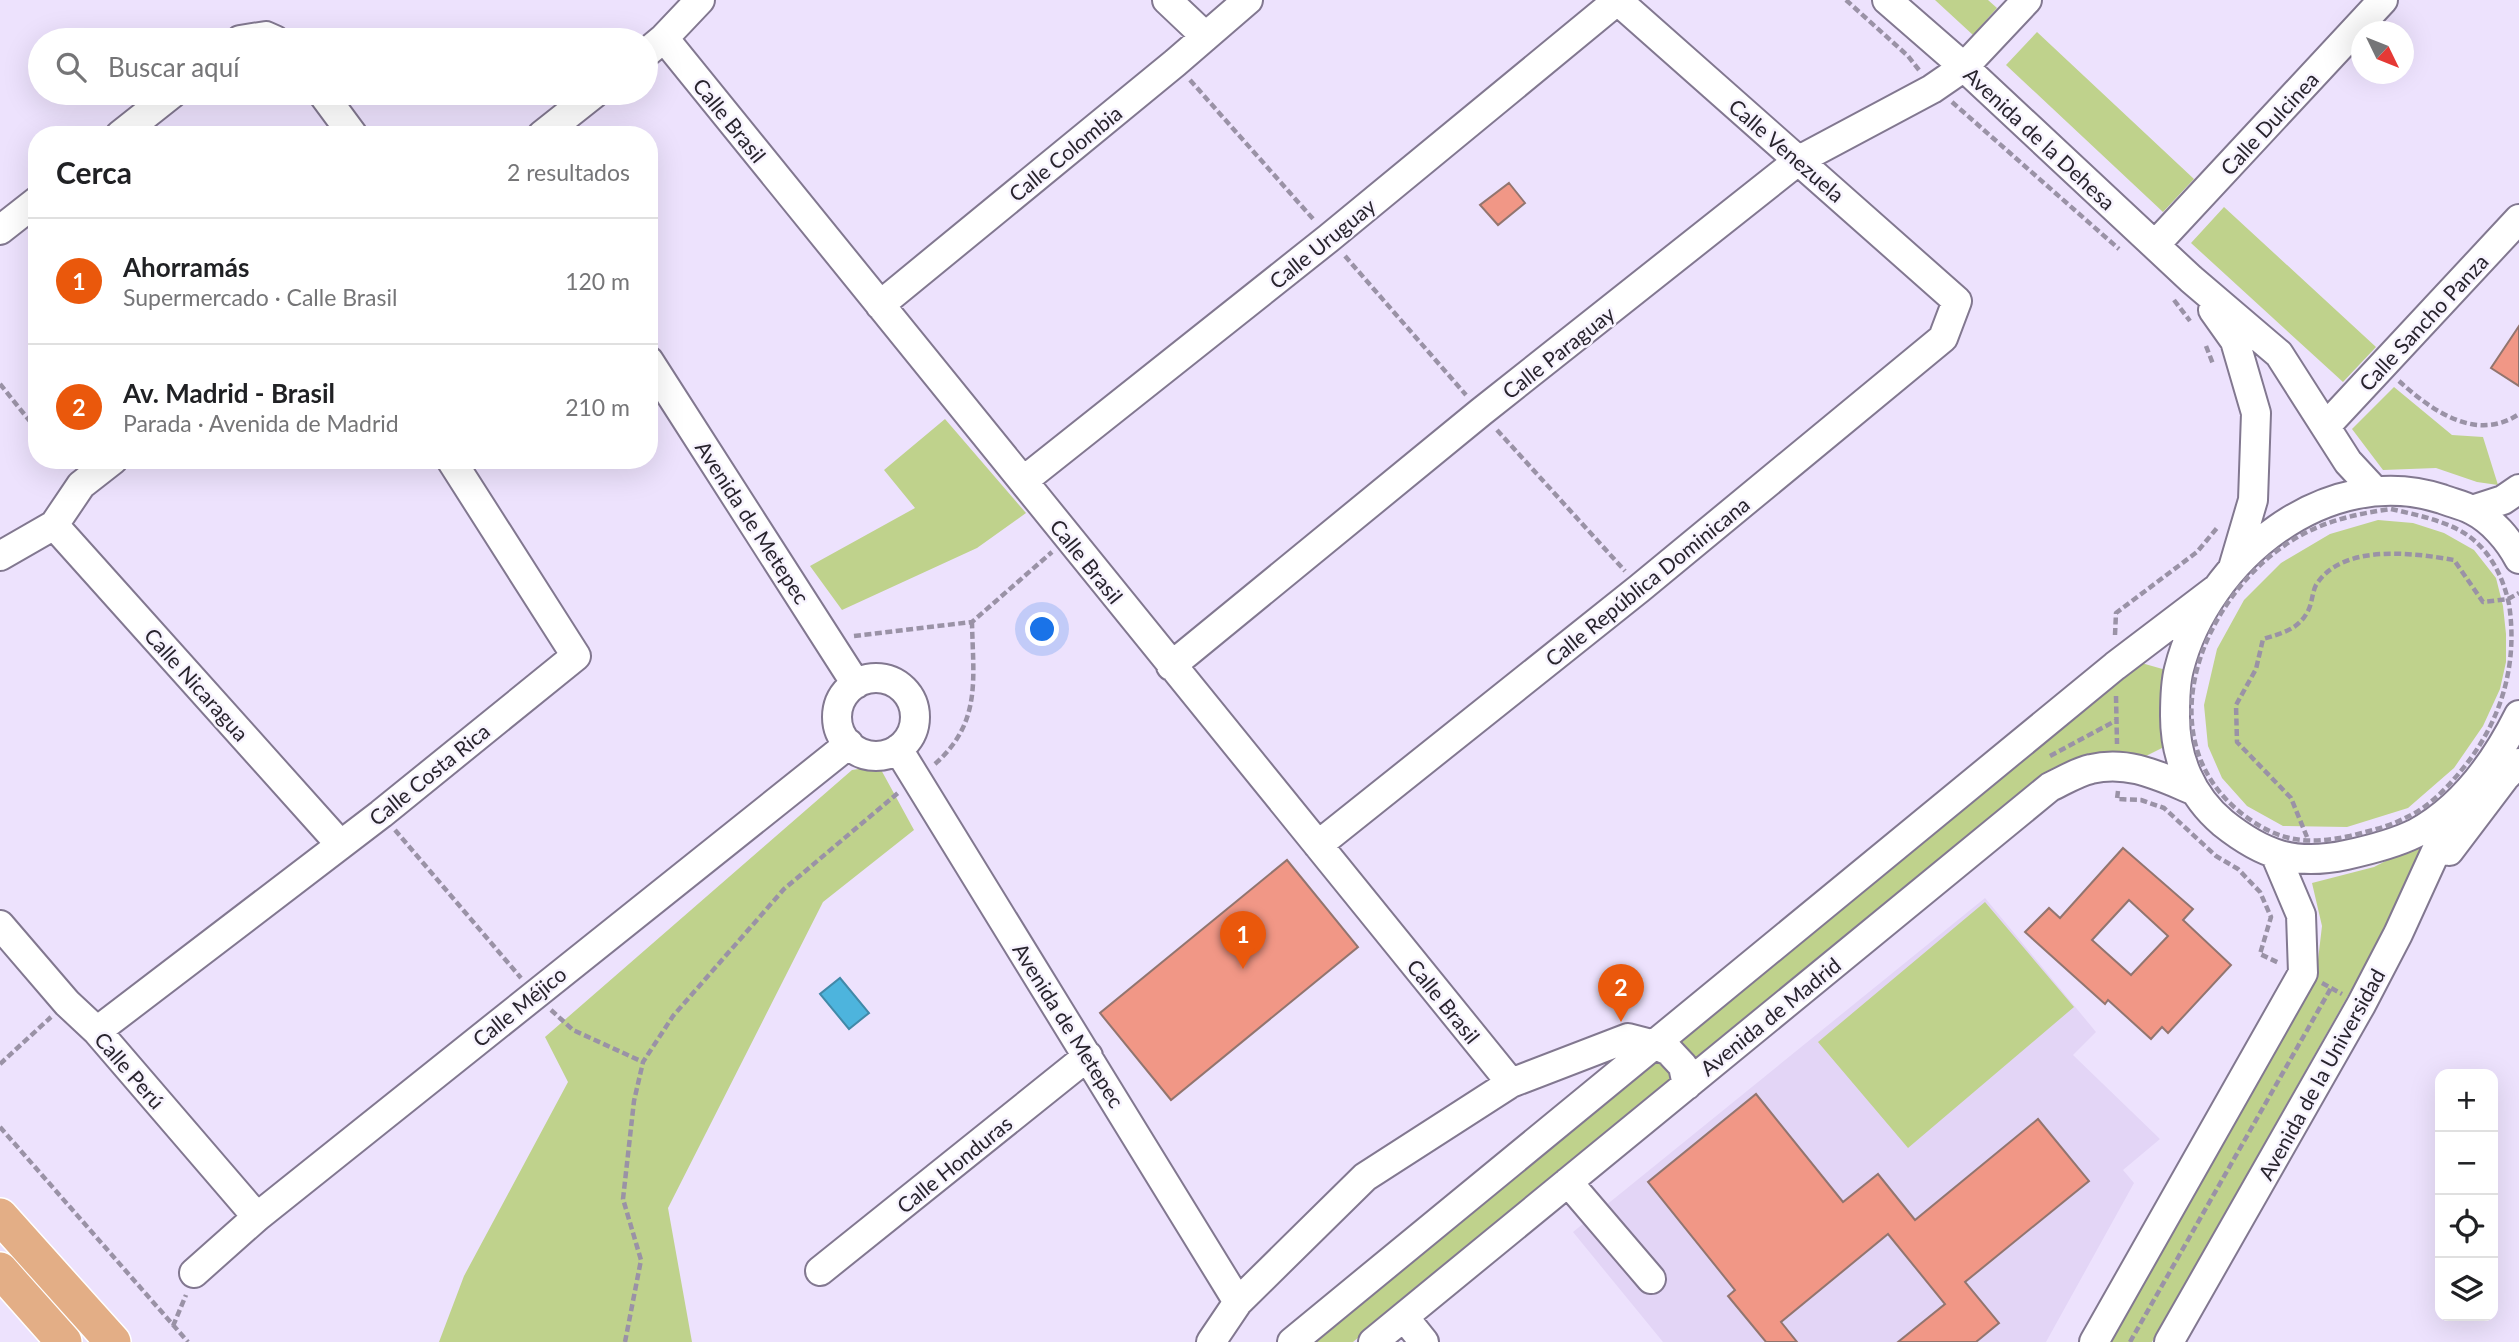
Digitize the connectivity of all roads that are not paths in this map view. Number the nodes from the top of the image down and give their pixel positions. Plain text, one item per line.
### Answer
1 (700, 0) edge
2 (1167, 0) edge
3 (1248, 0) edge
4 (1617, 0) edge
5 (1886, 0) edge
6 (2027, 0) edge
7 (2383, 0) edge
8 (1205, 36) junction
9 (658, 42) edge
10 (658, 48) edge
11 (1964, 67) junction
12 (158, 105) edge
13 (331, 105) edge
14 (580, 105) edge
15 (131, 126) edge
16 (346, 126) edge
17 (553, 126) edge
18 (1799, 160) junction
19 (28, 208) edge
20 (2519, 219) edge
21 (0, 230) edge
22 (2155, 245) junction
23 (2180, 287) junction
24 (1957, 301) joint
25 (880, 305) junction
26 (658, 375) edge
27 (2327, 425) junction
28 (101, 469) edge
29 (457, 469) edge
30 (1023, 481) junction
31 (2519, 489) edge
32 (2374, 491) junction
33 (2472, 510) junction
34 (54, 525) junction
35 (0, 556) edge
36 (2519, 559) edge
37 (2223, 581) junction
38 (1171, 666) junction
39 (856, 684) junction
40 (2519, 715) edge
41 (849, 744) junction
42 (2519, 746) edge
43 (898, 749) junction
44 (2491, 762) junction
45 (2519, 763) edge
46 (2193, 790) junction
47 (2459, 800) junction
48 (340, 844) junction
49 (1318, 845) junction
50 (2276, 856) junction
51 (0, 925) edge
52 (2398, 934) junction
53 (97, 1031) junction
54 (1655, 1045) junction
55 (1088, 1056) junction
56 (1511, 1083) junction
57 (1687, 1085) junction
58 (1568, 1182) junction
59 (0, 1216) edge
60 (257, 1217) junction
61 (0, 1270) edge
62 (820, 1271) dead end
63 (194, 1273) road end
64 (1651, 1279) dead end
65 (1238, 1302) junction
66 (1404, 1317) junction
67 (64, 1342) edge
68 (113, 1342) edge
69 (1211, 1342) edge
70 (1292, 1342) edge
71 (1373, 1342) edge
72 (1424, 1342) edge
73 (2094, 1342) edge
74 (2169, 1342) edge

1 - 9 street
2 - 8 street
3 - 8 street, Calle Colombia
4 - 18 street, Calle Venezuela
4 - 30 street, Calle Uruguay
5 - 11 street, Avenida de la Dehesa
6 - 11 street, Calle Paraguay
7 - 22 street, Calle Dulcinea
8 - 25 street, Calle Colombia
10 - 25 street, Calle Brasil
11 - 18 street, Calle Paraguay
11 - 22 street, Avenida de la Dehesa
12 - 15 street
13 - 16 street
14 - 17 street
18 - 24 street, Calle Venezuela
18 - 38 street, Calle Paraguay
19 - 21 street
20 - 27 street, Calle Sancho Panza
22 - 23 street, Avenida de la Dehesa
23 - 27 street, Avenida de la Dehesa
23 - 37 street, Avenida de la Dehesa
24 - 49 street, Calle República Dominicana
25 - 30 street, Calle Brasil
26 - 39 street, Avenida de Metepec
27 - 32 street, Avenida de la Dehesa
28 - 34 street
29 - 48 street, Calle Costa Rica
30 - 38 street, Calle Brasil
31 - 33 street
32 - 33 street
32 - 37 street
33 - 36 street
34 - 35 street
34 - 48 street, Calle Nicaragua
37 - 46 street
37 - 54 street
38 - 49 street, Calle Brasil
39 - 41 street
39 - 43 street
40 - 44 street
41 - 43 street
41 - 60 street, Calle Méjico
42 - 44 street
43 - 55 street, Avenida de Metepec
44 - 47 street
45 - 52 street
46 - 50 street
46 - 57 street, Avenida de Madrid
47 - 50 street
47 - 52 street, Avenida de la Universidad
48 - 53 street, Calle Costa Rica
49 - 56 street, Calle Brasil
50 - 73 street
51 - 53 street, Calle Perú
52 - 74 street, Avenida de la Universidad
53 - 60 street, Calle Perú
54 - 56 street
54 - 57 street
54 - 70 street
55 - 62 street, Calle Honduras
55 - 65 street, Avenida de Metepec
56 - 65 street
57 - 58 street, Avenida de Madrid
58 - 64 street
58 - 66 street, Avenida de Madrid
59 - 68 main road
60 - 63 street, Calle Méjico
61 - 67 main road
65 - 69 street
66 - 71 street, Avenida de Madrid
66 - 72 street

